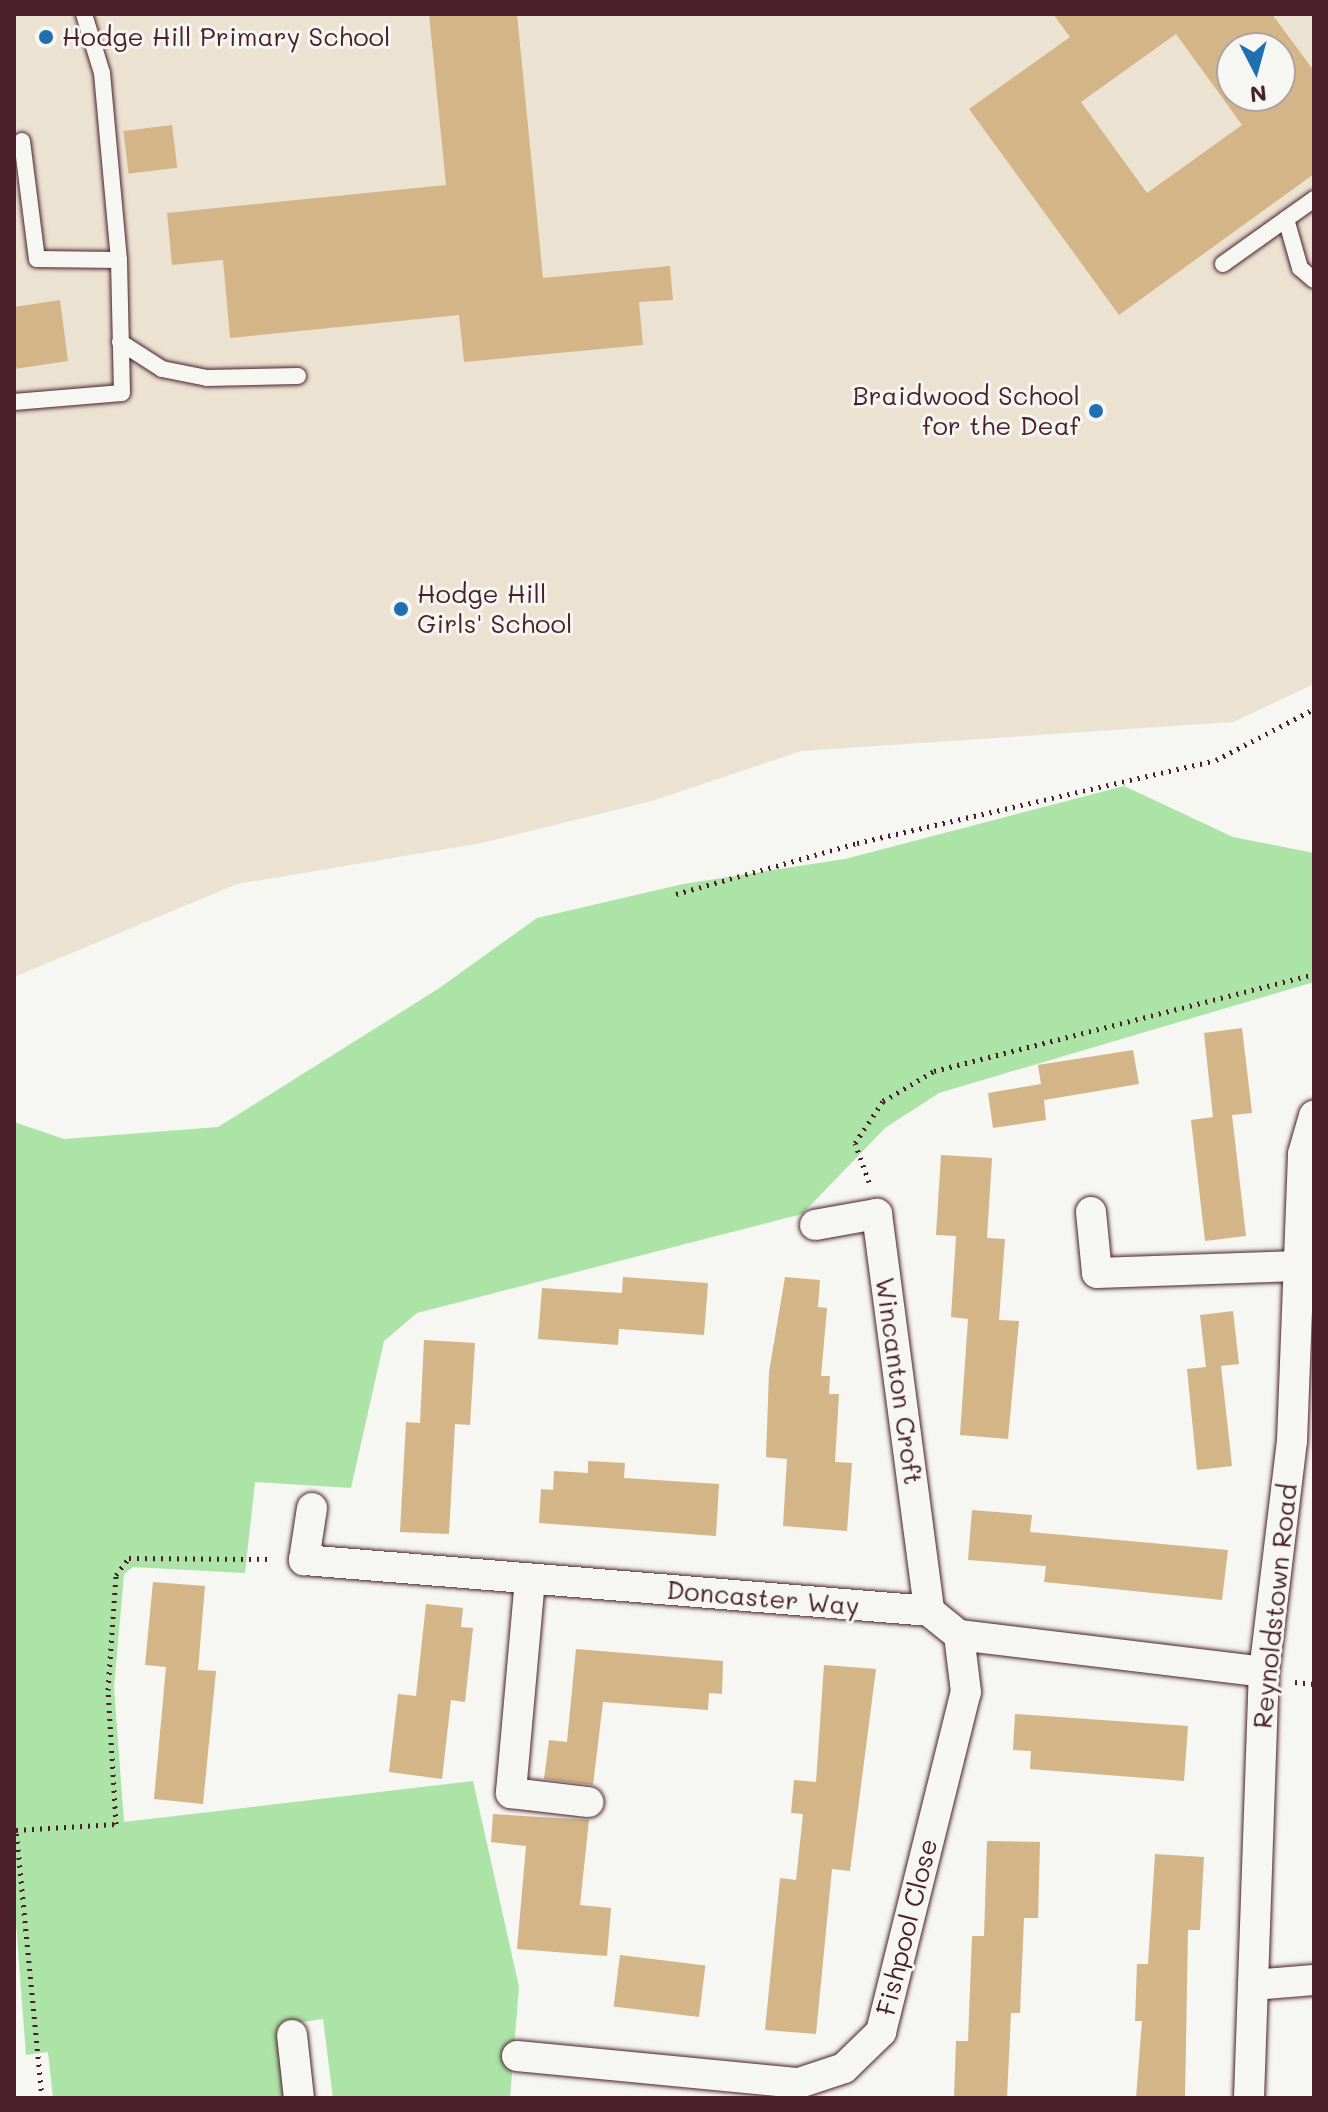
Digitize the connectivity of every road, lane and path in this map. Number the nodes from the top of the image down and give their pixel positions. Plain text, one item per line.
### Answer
1 (84, 14) edge
2 (22, 141) dead end
3 (1314, 199) edge
4 (1286, 219) junction
5 (119, 260) junction
6 (1223, 264) dead end
7 (1314, 280) edge
8 (120, 342) junction
9 (298, 376) dead end
10 (14, 402) edge
11 (1314, 709) edge
12 (676, 894) dead end
13 (1314, 974) edge
14 (1314, 1116) edge
15 (1091, 1212) dead end
16 (877, 1214) junction
17 (815, 1225) dead end
18 (1298, 1266) junction
19 (1303, 1440) edge
20 (312, 1508) dead end
21 (304, 1560) junction
22 (530, 1579) junction
23 (929, 1611) junction
24 (959, 1635) junction
25 (1264, 1672) junction
26 (588, 1802) dead end
27 (15, 1830) edge
28 (1314, 1980) edge
29 (1253, 1985) junction
30 (292, 2035) dead end
31 (517, 2056) dead end
32 (42, 2098) edge
33 (299, 2098) edge
34 (1249, 2098) edge

1 - 5 lane
2 - 5 lane
3 - 4 lane
4 - 6 lane
4 - 7 lane
5 - 8 lane
8 - 9 lane
8 - 10 lane
11 - 12 path
13 - 16 path
14 - 18 street, Reynoldstown Road
15 - 18 street
16 - 17 street
16 - 23 street, Wincanton Croft
18 - 19 street, Reynoldstown Road
19 - 25 street, Reynoldstown Road
20 - 21 street
21 - 22 street, Doncaster Way
21 - 27 path
22 - 23 street, Doncaster Way
22 - 26 street
23 - 24 street
24 - 25 street
24 - 31 street, Fishpool Close
25 - 29 street, Reynoldstown Road
27 - 32 path
28 - 29 street
29 - 34 street, Reynoldstown Road
30 - 33 street

